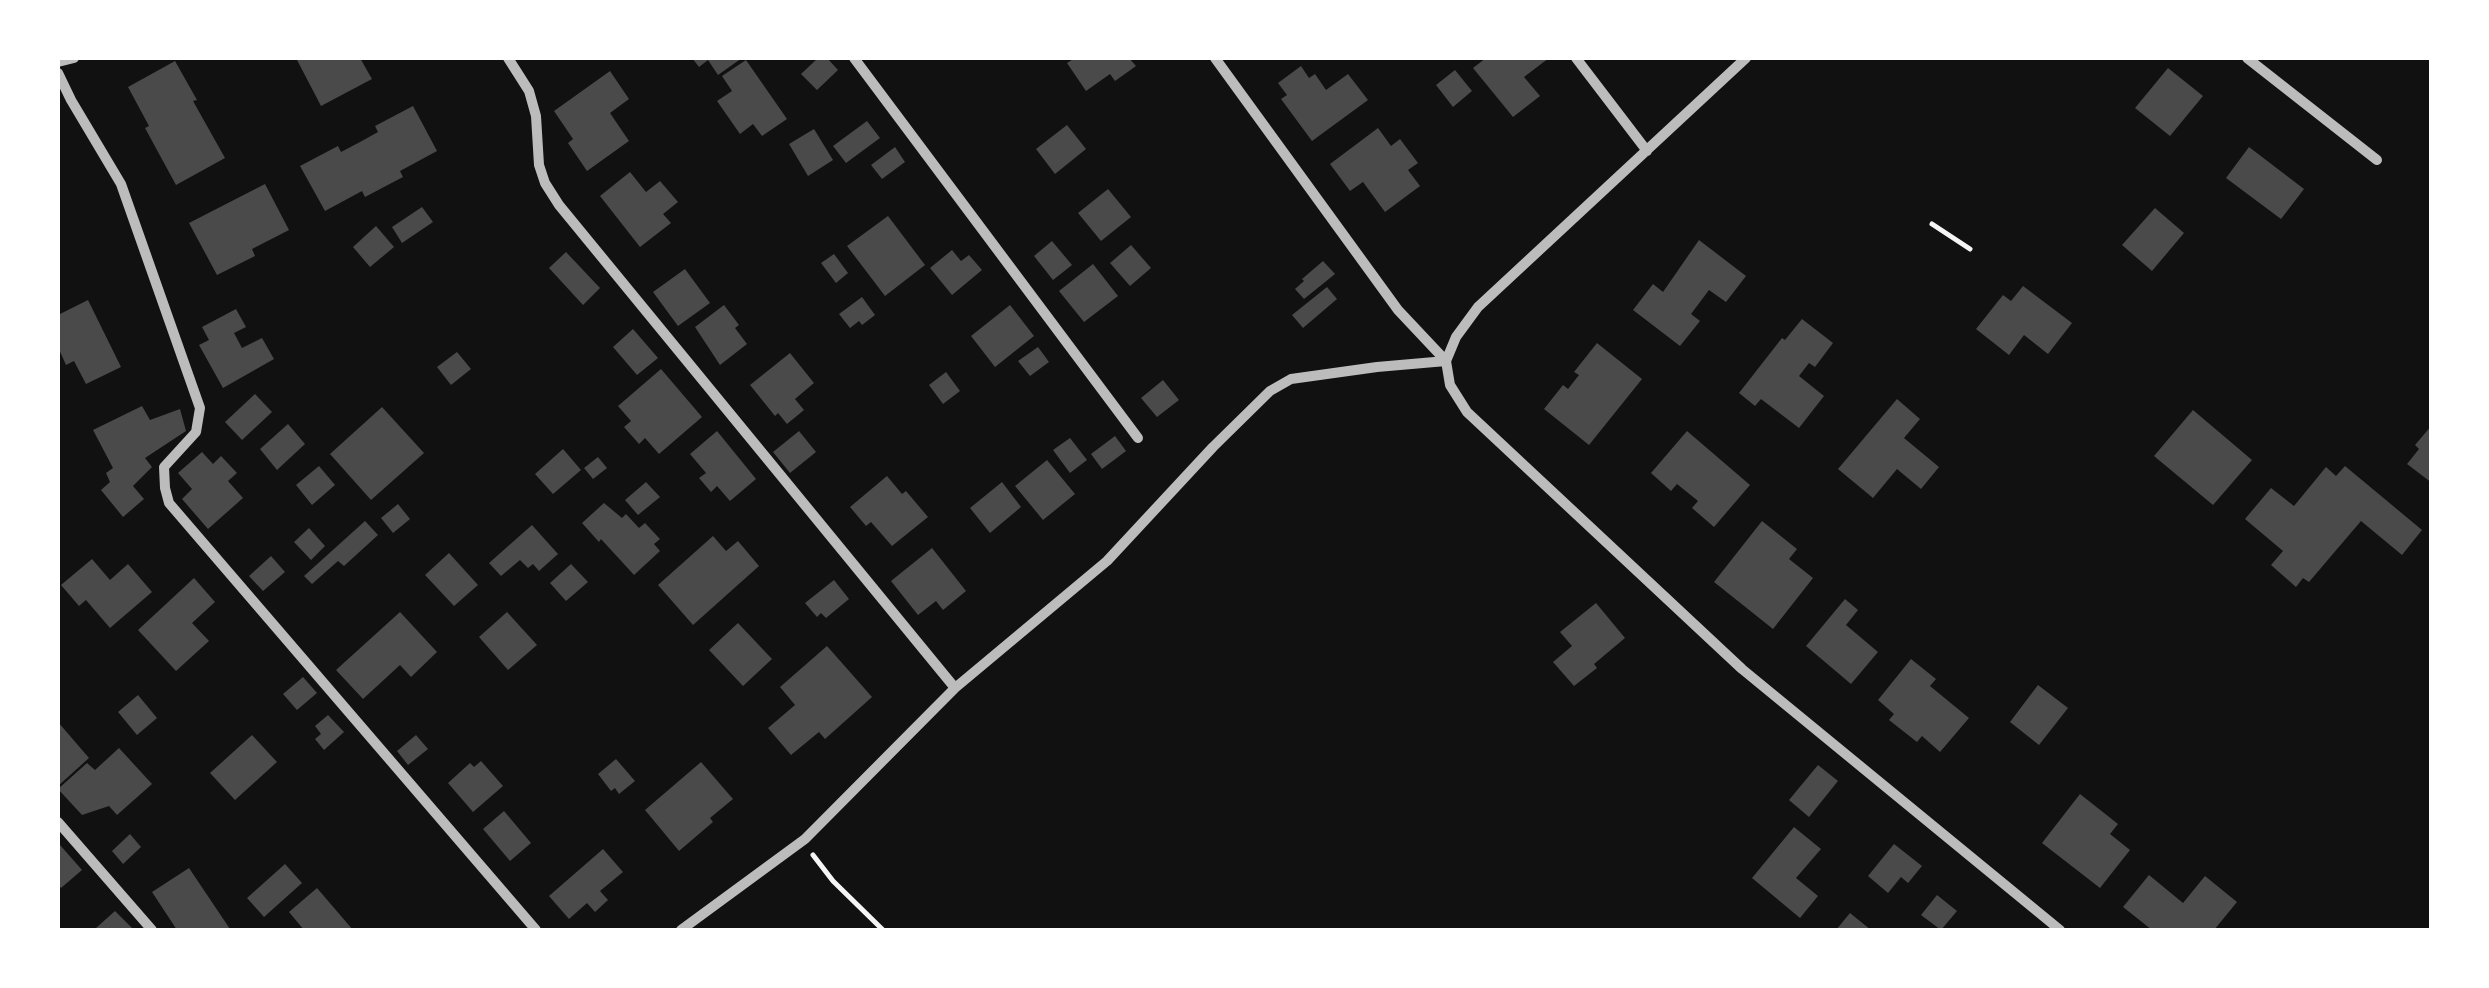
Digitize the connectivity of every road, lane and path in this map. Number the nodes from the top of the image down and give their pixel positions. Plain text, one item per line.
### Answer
1 (74, 58) edge
2 (508, 58) edge
3 (854, 58) edge
4 (1214, 58) edge
5 (1576, 58) edge
6 (1746, 58) edge
7 (2247, 58) edge
8 (58, 62) edge
9 (58, 73) edge
10 (1648, 151) junction
11 (2377, 160) dead end
12 (1932, 224) dead end
13 (1970, 249) dead end
14 (1446, 362) junction
15 (1138, 438) dead end
16 (954, 688) junction
17 (58, 822) edge
18 (804, 839) junction
19 (152, 930) edge
20 (536, 930) edge
21 (681, 930) edge
22 (884, 930) edge
23 (2060, 930) edge

1 - 8 street
2 - 16 street
3 - 15 street
4 - 14 street
5 - 10 street
6 - 10 street
7 - 11 street
9 - 20 street
10 - 14 street
12 - 13 path
14 - 16 street
14 - 23 street
16 - 18 street
17 - 19 street
18 - 21 street
18 - 22 path

